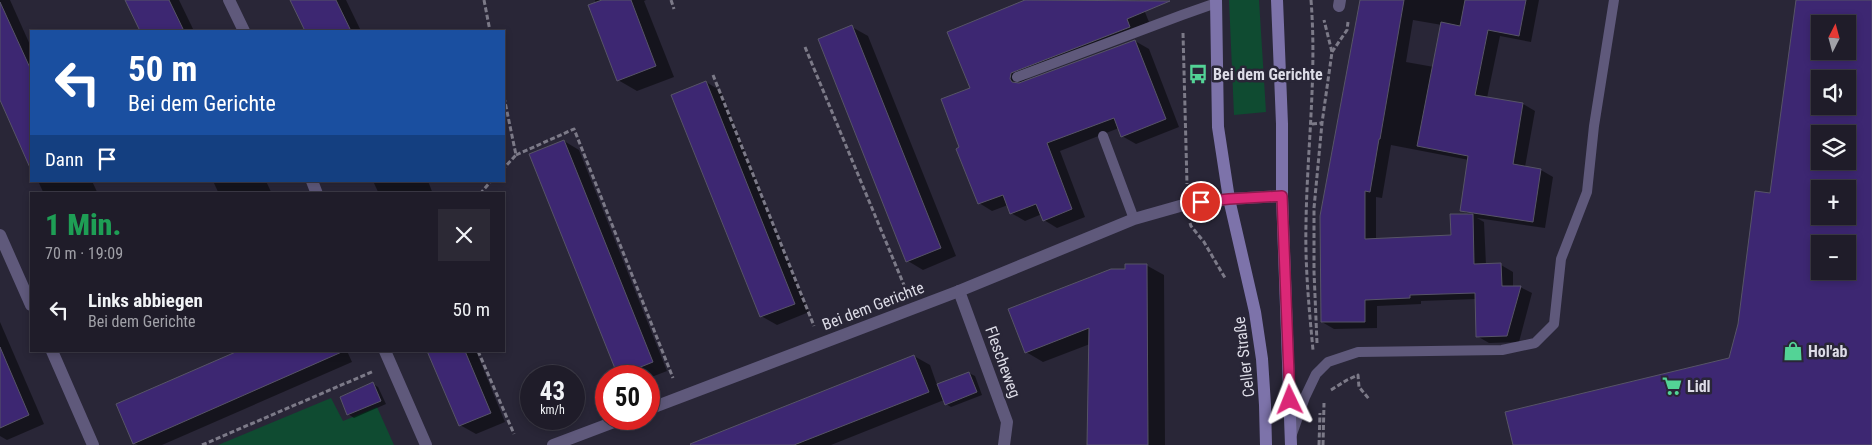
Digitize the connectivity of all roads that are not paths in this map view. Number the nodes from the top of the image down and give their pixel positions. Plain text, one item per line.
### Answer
1 (229, 0) edge
2 (1277, 0) edge
3 (1614, 0) edge
4 (1216, 2) edge
5 (244, 30) edge
6 (1018, 77) dead end
7 (1102, 136) dead end
8 (1282, 196) junction
9 (1229, 199) junction
10 (1134, 219) junction
11 (0, 234) edge
12 (959, 291) junction
13 (30, 303) edge
14 (52, 352) edge
15 (385, 352) edge
16 (660, 405) edge
17 (595, 429) edge
18 (1291, 441) edge
19 (93, 445) edge
20 (426, 445) edge
21 (553, 445) edge
22 (1004, 445) edge
23 (1266, 445) edge

1 - 5 street
2 - 8 main road
3 - 18 lane
4 - 6 lane
4 - 9 main road, Celler Straße
7 - 10 lane
8 - 9 street, Bei dem Gerichte
8 - 18 main road
9 - 10 street, Bei dem Gerichte
9 - 23 main road, Celler Straße
10 - 12 street, Bei dem Gerichte
11 - 13 street
12 - 16 street, Bei dem Gerichte
12 - 22 street, Flescheweg
14 - 19 street
15 - 20 street
17 - 21 street

